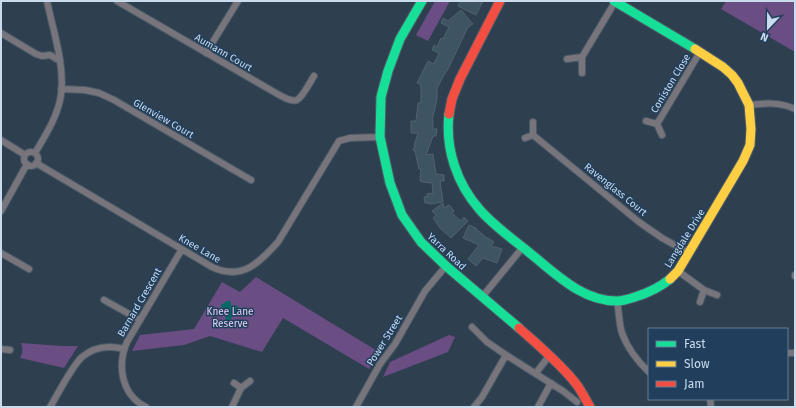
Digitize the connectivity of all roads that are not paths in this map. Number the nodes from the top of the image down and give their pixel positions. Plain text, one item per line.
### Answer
1 (47, 1) edge
2 (117, 1) edge
3 (238, 1) edge
4 (422, 1) edge
5 (500, 1) edge
6 (614, 1) edge
7 (1, 33) edge
8 (700, 52) junction
9 (206, 54) junction
10 (582, 58) junction
11 (567, 59) dead end
12 (60, 61) junction
13 (582, 73) dead end
14 (314, 76) dead end
15 (61, 89) junction
16 (749, 105) junction
17 (795, 109) edge
18 (646, 121) dead end
19 (532, 122) dead end
20 (657, 124) junction
21 (533, 135) junction
22 (662, 135) dead end
23 (380, 137) junction
24 (525, 138) dead end
25 (1, 140) edge
26 (35, 153) junction
27 (25, 155) junction
28 (36, 163) junction
29 (27, 164) junction
30 (251, 180) dead end
31 (1, 211) edge
32 (523, 247) junction
33 (182, 249) junction
34 (1, 253) edge
35 (689, 253) junction
36 (446, 266) junction
37 (29, 269) dead end
38 (678, 271) junction
39 (704, 290) junction
40 (718, 295) dead end
41 (482, 297) junction
42 (104, 300) dead end
43 (618, 301) junction
44 (700, 302) dead end
45 (140, 320) junction
46 (472, 327) dead end
47 (1, 349) edge
48 (124, 349) junction
49 (10, 350) dead end
50 (506, 355) junction
51 (549, 356) junction
52 (648, 371) edge
53 (536, 373) junction
54 (250, 381) dead end
55 (234, 383) dead end
56 (551, 383) junction
57 (241, 388) junction
58 (577, 402) dead end
59 (50, 407) edge
60 (146, 407) edge
61 (232, 407) edge
62 (356, 407) edge
63 (474, 407) edge
64 (538, 407) edge
65 (590, 407) edge

1 - 12 street
2 - 9 street, Aumann Court
3 - 9 street
4 - 23 street, Yarra Road
5 - 32 street, Langdale Drive
6 - 8 street, Langdale Drive
6 - 10 street
7 - 12 street
8 - 16 street, Langdale Drive
8 - 20 street, Coniston Close
9 - 14 street, Aumann Court
10 - 11 street
10 - 13 street
12 - 15 street
15 - 26 street
15 - 30 street, Glenview Court
16 - 17 street
16 - 35 street, Langdale Drive
18 - 20 street, Coniston Close
19 - 21 street
20 - 22 street, Coniston Close
21 - 24 street
21 - 35 street, Ravenglass Court
23 - 33 street, Knee Lane
23 - 36 street, Yarra Road
25 - 27 street
26 - 27 street
26 - 28 street
27 - 29 street
28 - 29 street
28 - 33 street, Knee Lane
29 - 31 street
32 - 41 street
32 - 43 street, Langdale Drive
33 - 45 street, Barnard Crescent
34 - 37 street
35 - 38 street, Langdale Drive
36 - 41 street, Yarra Road
36 - 62 street, Power Street
38 - 39 street
38 - 43 street, Langdale Drive
39 - 40 street
39 - 44 street
41 - 51 street, Yarra Road
42 - 45 street
43 - 52 street
45 - 48 street, Barnard Crescent
46 - 50 street
47 - 49 street
48 - 59 street
48 - 60 street, Barnard Crescent
50 - 53 street
50 - 63 street
51 - 53 street
51 - 65 street, Yarra Road
53 - 56 street
54 - 57 street
55 - 57 street
56 - 58 street
56 - 64 street
57 - 61 street

